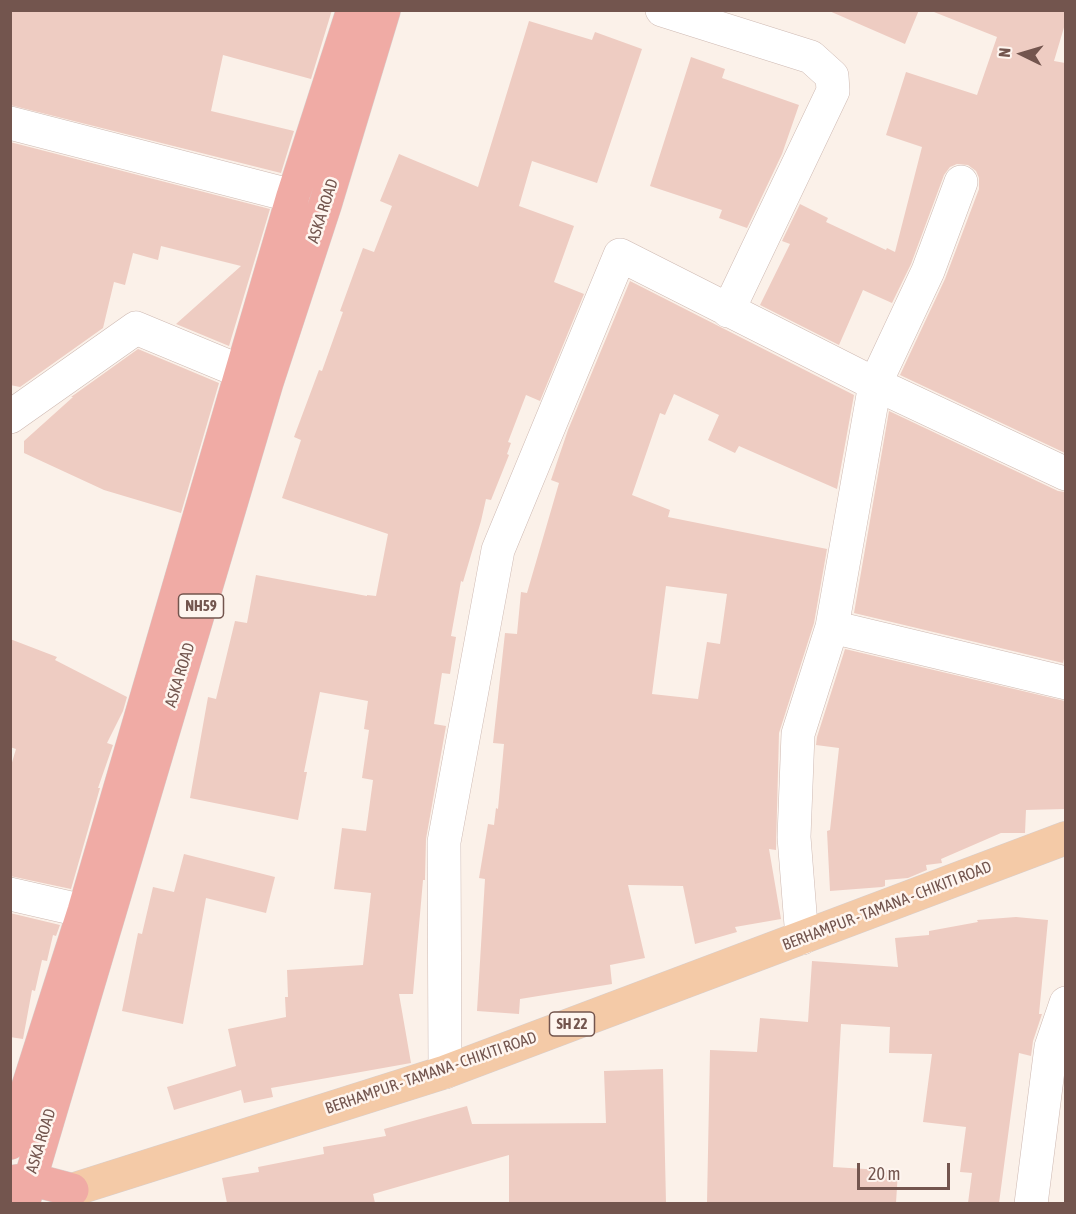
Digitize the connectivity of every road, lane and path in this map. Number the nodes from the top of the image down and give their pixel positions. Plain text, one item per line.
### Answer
1 (352, 10) edge
2 (384, 10) edge
3 (662, 10) edge
4 (10, 123) edge
5 (961, 182) dead end
6 (293, 196) junction
7 (728, 312) junction
8 (242, 372) junction
9 (875, 384) junction
10 (12, 415) edge
11 (1065, 474) edge
12 (832, 627) junction
13 (1065, 683) edge
14 (1065, 843) edge
15 (10, 894) edge
16 (84, 911) junction
17 (802, 938) junction
18 (1065, 1003) edge
19 (445, 1072) junction
20 (10, 1143) edge
21 (72, 1190) joint
22 (23, 1192) edge
23 (1031, 1203) edge

1 - 6 highway, NH59
2 - 22 highway, ASKA ROAD / NH59
3 - 7 street
4 - 6 street
5 - 9 street
6 - 8 highway, NH59
7 - 9 street
7 - 19 street
8 - 10 street
8 - 16 highway, NH59
9 - 11 street
9 - 12 street
12 - 13 street
12 - 17 street
14 - 17 main road, BERHAMPUR - TAMANA - CHIKITI ROAD / SH 22
15 - 16 street
16 - 20 highway, NH59
17 - 19 main road, BERHAMPUR - TAMANA - CHIKITI ROAD / SH 22
18 - 23 street
19 - 21 main road, BERHAMPUR - TAMANA - CHIKITI ROAD / SH 22
21 - 22 highway, NH59

